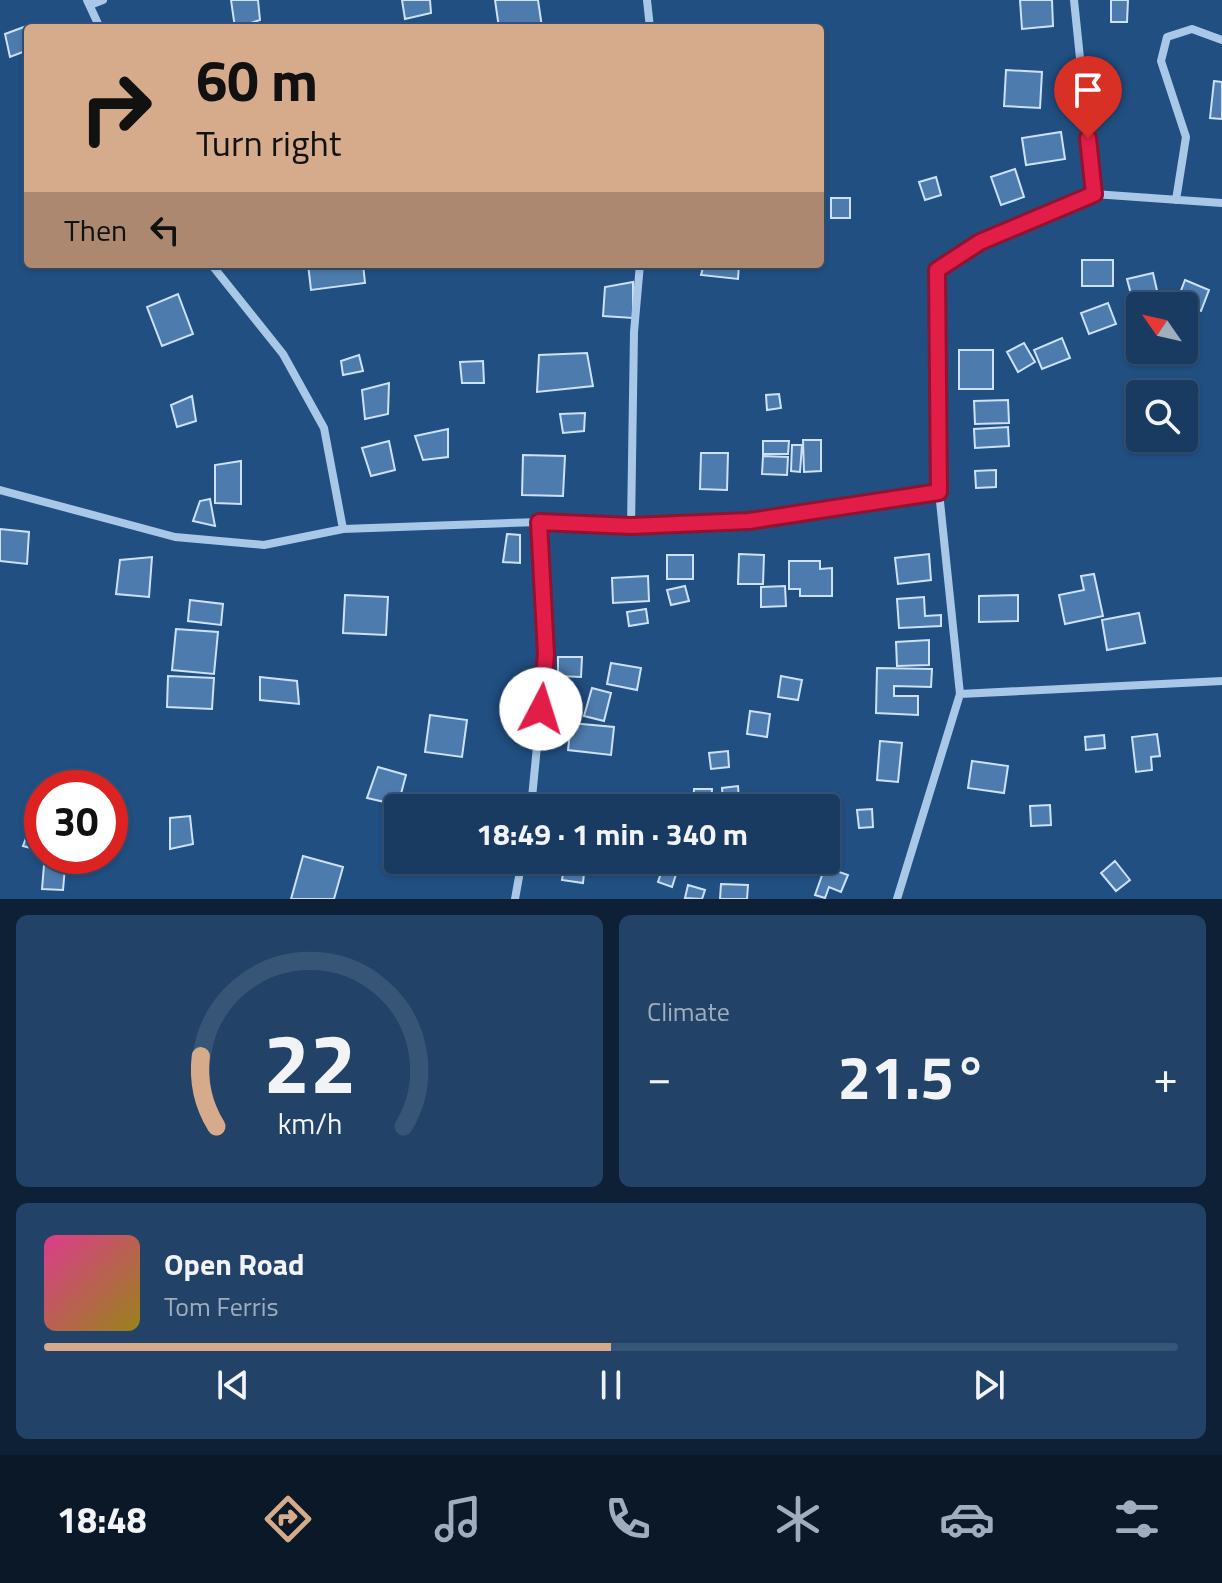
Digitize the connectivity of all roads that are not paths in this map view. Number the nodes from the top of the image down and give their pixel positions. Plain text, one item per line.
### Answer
1 (103, 0) edge
2 (647, 0) edge
3 (1074, 0) edge
4 (88, 2) edge
5 (98, 24) edge
6 (650, 24) edge
7 (1222, 40) edge
8 (1094, 194) junction
9 (1176, 200) junction
10 (1222, 203) edge
11 (214, 268) edge
12 (640, 268) edge
13 (0, 490) edge
14 (939, 492) junction
15 (539, 522) junction
16 (631, 526) junction
17 (343, 529) junction
18 (1222, 681) edge
19 (960, 694) junction
20 (532, 794) edge
21 (519, 874) edge
22 (515, 899) edge
23 (897, 899) edge

1 - 4 street
2 - 6 street
3 - 8 street
4 - 5 street
7 - 9 street
8 - 9 street
8 - 14 street
9 - 10 street
11 - 17 street
12 - 16 street
13 - 17 street
14 - 16 street
14 - 19 street
15 - 16 street
15 - 17 street
15 - 20 street
18 - 19 street
19 - 23 street
21 - 22 street

